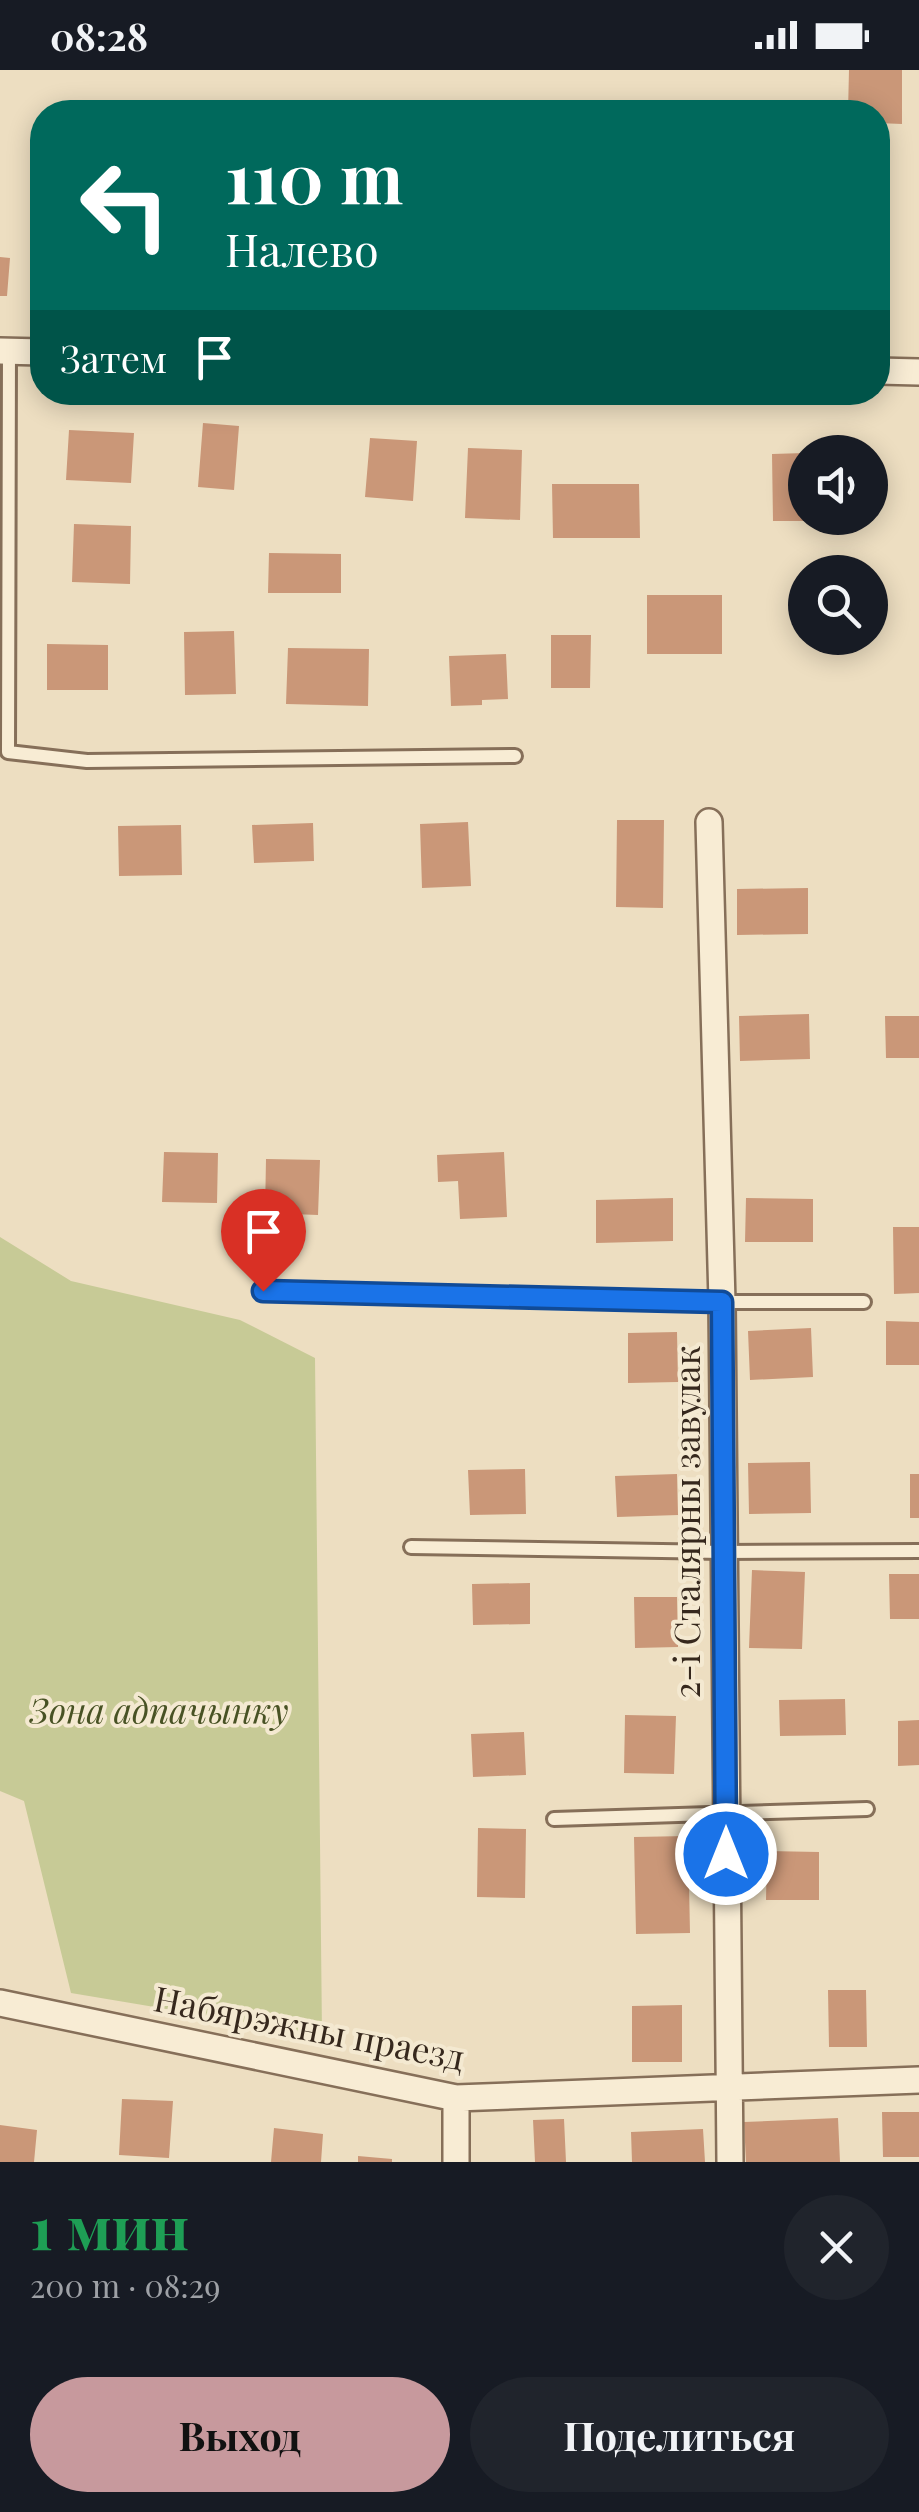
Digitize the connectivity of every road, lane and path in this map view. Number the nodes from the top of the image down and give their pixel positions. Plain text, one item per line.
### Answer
1 (5, 351) edge
2 (30, 352) edge
3 (890, 371) edge
4 (919, 372) edge
5 (4, 754) edge
6 (515, 756) dead end
7 (709, 822) dead end
8 (263, 1291) dead end
9 (722, 1302) junction
10 (864, 1302) dead end
11 (411, 1547) dead end
12 (919, 1551) edge
13 (724, 1552) junction
14 (867, 1809) dead end
15 (725, 1815) junction
16 (554, 1819) dead end
17 (0, 2003) edge
18 (919, 2080) edge
19 (727, 2087) junction
20 (456, 2098) junction
21 (456, 2162) edge
22 (730, 2162) edge

1 - 2 street
1 - 5 lane
3 - 4 street
5 - 6 lane
7 - 9 street, 2-і Сталярны завулак
8 - 9 lane
9 - 10 lane
9 - 13 street, 2-і Сталярны завулак
11 - 13 lane
12 - 13 lane
13 - 15 street, 2-і Сталярны завулак
14 - 15 lane
15 - 16 lane
15 - 19 street, 2-і Сталярны завулак
17 - 20 street, Набярэжны праезд
18 - 19 street, Набярэжны праезд
19 - 20 street, Набярэжны праезд
19 - 22 street, 2-і Сталярны завулак
20 - 21 street

